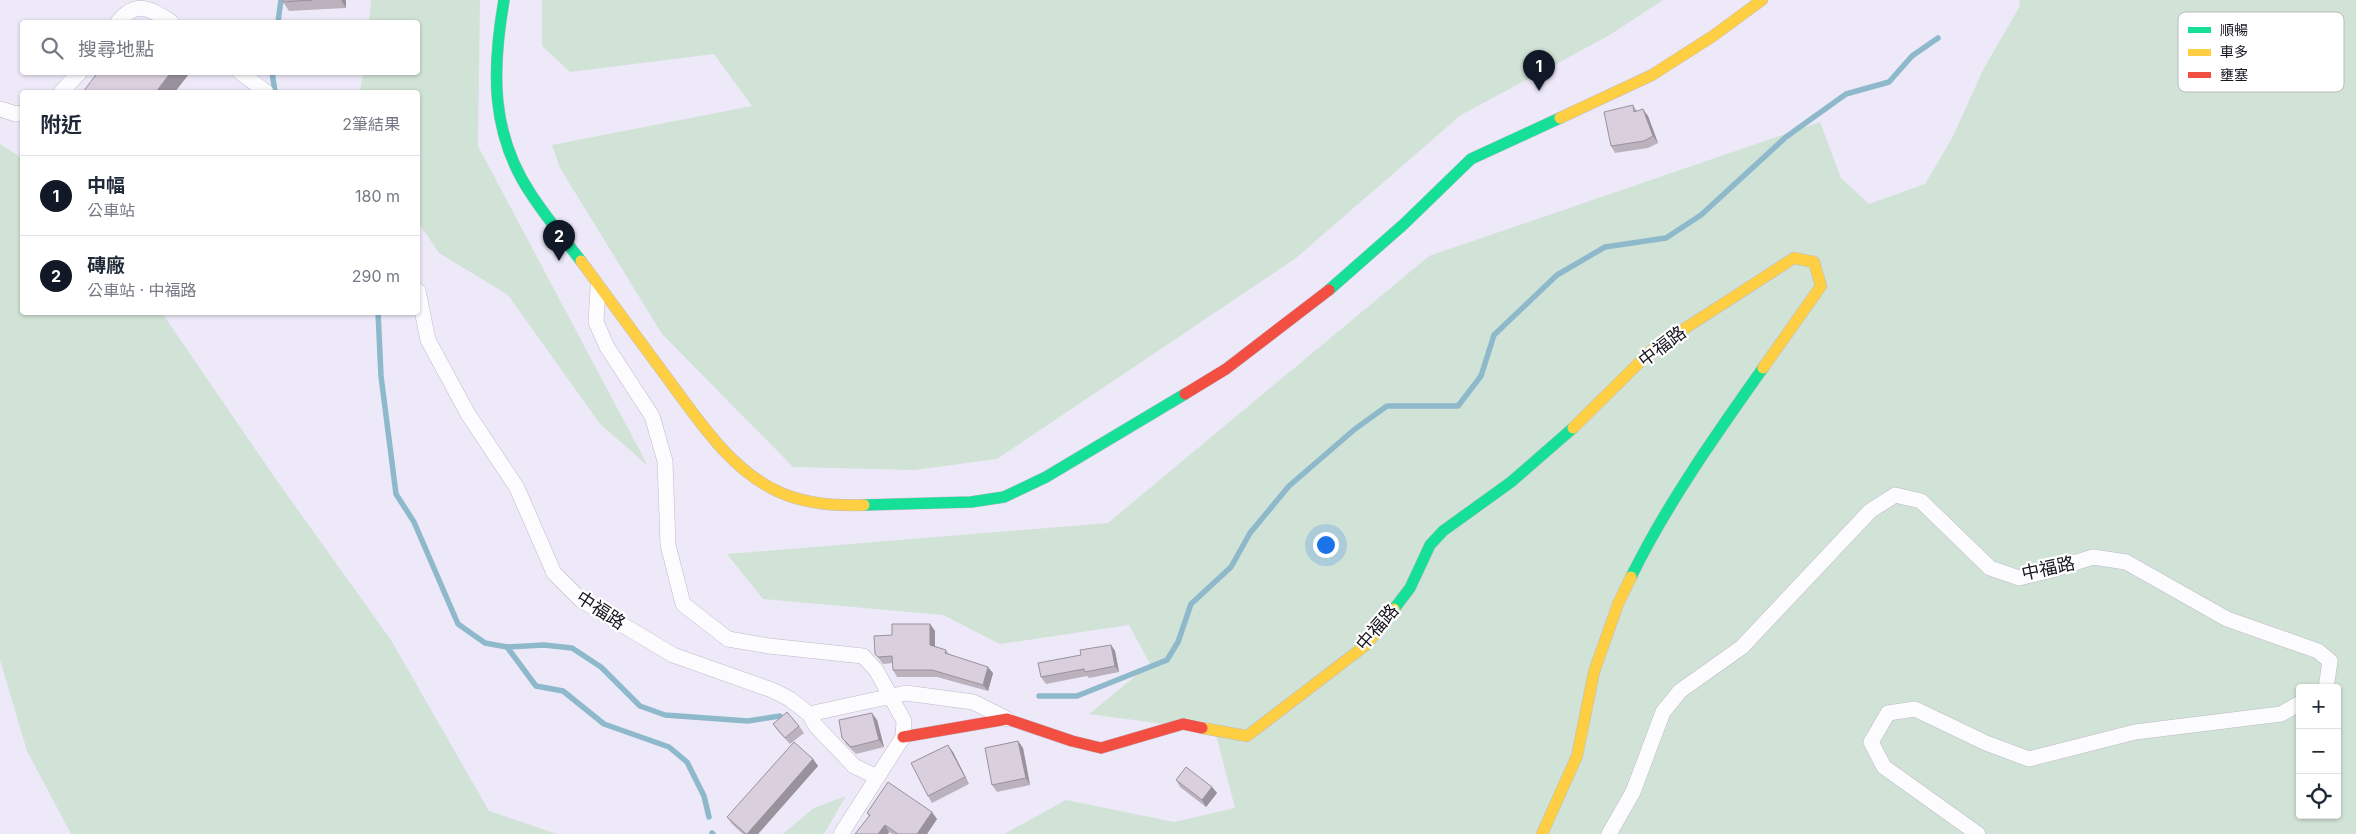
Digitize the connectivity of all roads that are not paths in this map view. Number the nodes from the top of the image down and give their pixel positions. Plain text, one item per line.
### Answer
1 (504, 0) edge
2 (1762, 0) edge
3 (120, 20) edge
4 (167, 20) edge
5 (77, 75) edge
6 (244, 75) edge
7 (63, 90) edge
8 (263, 90) edge
9 (0, 109) edge
10 (20, 113) edge
11 (598, 287) junction
12 (420, 300) edge
13 (2327, 684) edge
14 (890, 698) junction
15 (2296, 705) edge
16 (809, 714) junction
17 (1007, 720) junction
18 (904, 737) junction
19 (877, 777) junction
20 (841, 834) edge
21 (1542, 834) edge
22 (1609, 834) edge
23 (1978, 834) edge

1 - 11 street
2 - 11 street
3 - 4 street
5 - 7 street
6 - 8 street
9 - 10 street
11 - 14 street
12 - 16 street, 中福路
13 - 22 street, 中福路
14 - 16 street, 中福路
14 - 17 street, 中福路
14 - 18 street
15 - 23 street
16 - 19 street
17 - 18 street, 中福路
17 - 21 street, 中福路
18 - 19 street
19 - 20 street

